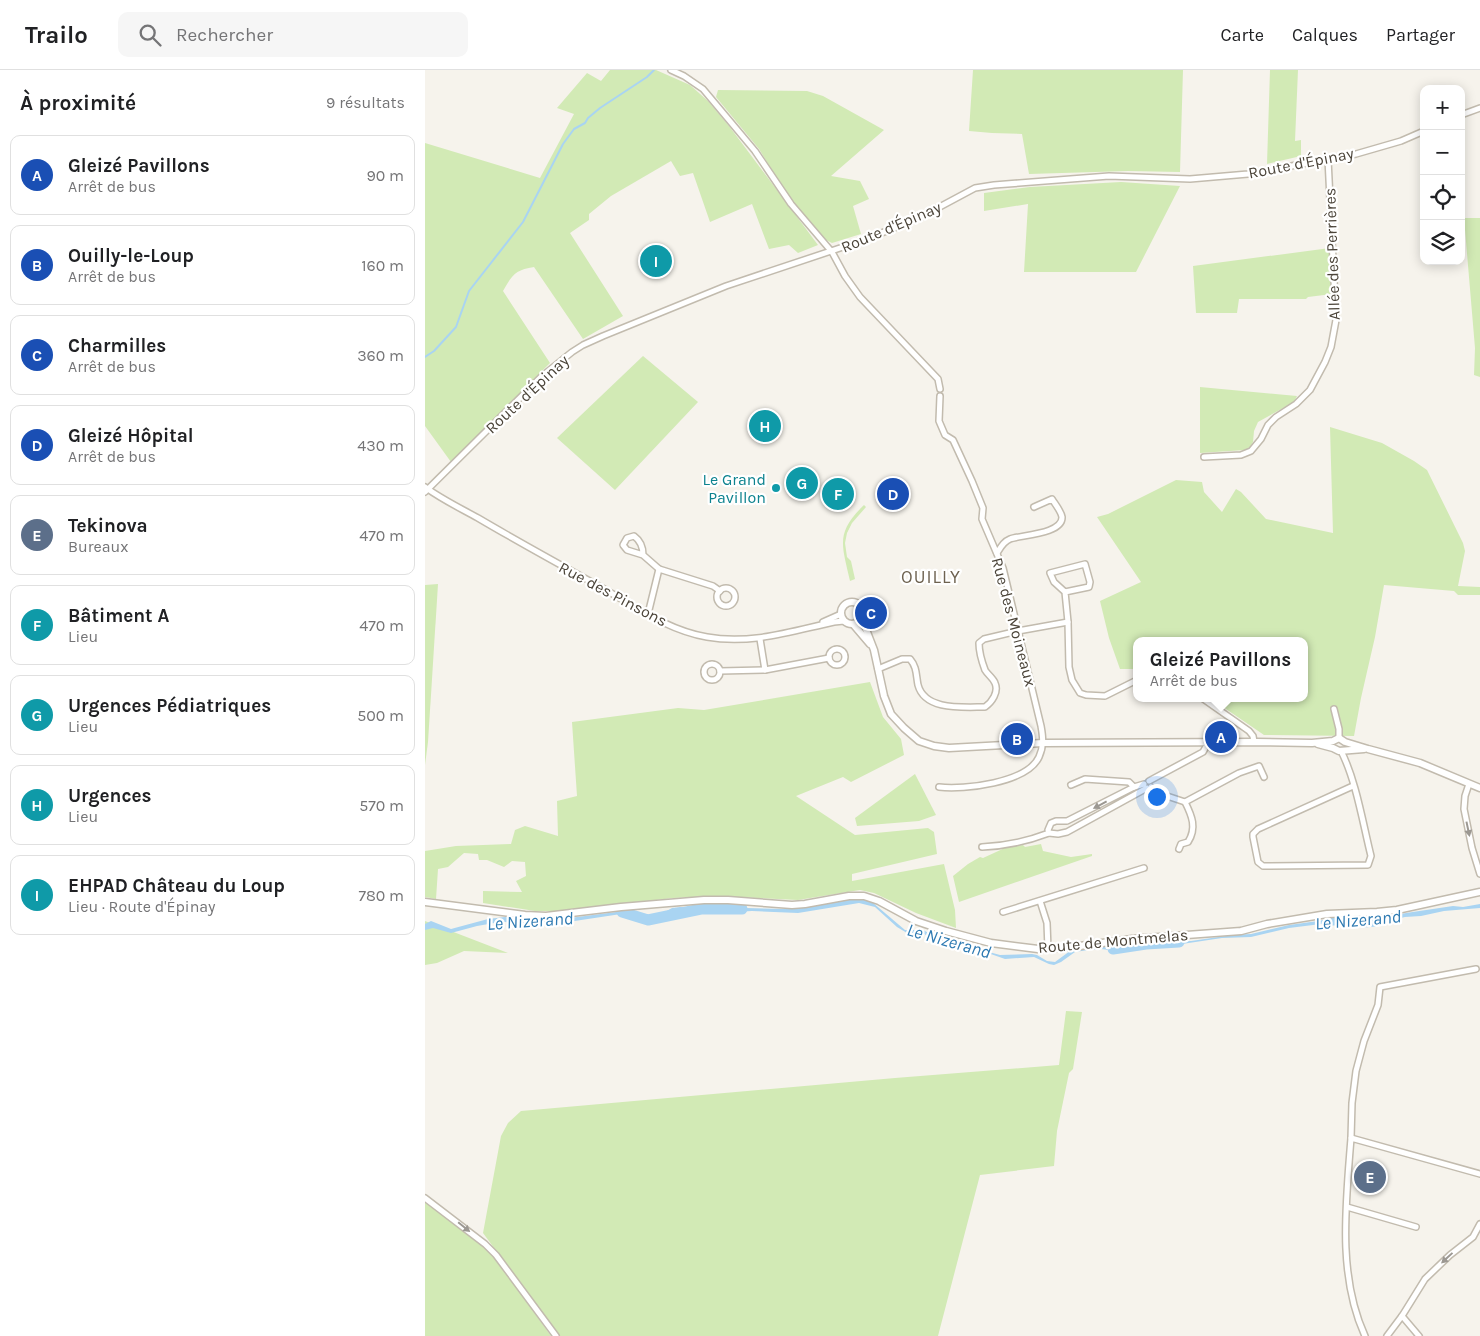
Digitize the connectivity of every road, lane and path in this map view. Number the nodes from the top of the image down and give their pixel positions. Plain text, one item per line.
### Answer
1 (671, 70) edge
2 (1480, 108) edge
3 (1465, 114) edge
4 (1420, 133) edge
5 (1328, 159) junction
6 (832, 252) junction
7 (940, 389) dead end
8 (940, 396) dead end
9 (1204, 457) dead end
10 (426, 490) edge
11 (1034, 507) dead end
12 (997, 553) junction
13 (643, 555) dead end
14 (659, 569) junction
15 (720, 591) dead end
16 (1065, 592) junction
17 (648, 614) junction
18 (841, 614) junction
19 (862, 619) junction
20 (844, 621) junction
21 (1068, 622) junction
22 (853, 624) junction
23 (813, 626) junction
24 (1018, 631) junction
25 (760, 639) junction
26 (873, 650) junction
27 (829, 658) dead end
28 (878, 669) junction
29 (765, 670) junction
30 (720, 671) dead end
31 (1133, 682) edge
32 (1208, 702) edge
33 (1334, 709) dead end
34 (1254, 742) junction
35 (1338, 742) junction
36 (1043, 743) junction
37 (1208, 743) junction
38 (1369, 749) junction
39 (1342, 751) junction
40 (1264, 777) dead end
41 (1469, 784) junction
42 (1071, 785) dead end
43 (1148, 785) junction
44 (1353, 786) junction
45 (939, 787) dead end
46 (1134, 787) junction
47 (1480, 788) edge
48 (1185, 802) junction
49 (1049, 833) junction
50 (983, 847) dead end
51 (1179, 849) dead end
52 (1144, 868) dead end
53 (1480, 874) edge
54 (1480, 892) edge
55 (1040, 901) junction
56 (425, 902) edge
57 (1003, 912) dead end
58 (1048, 948) junction
59 (1476, 969) dead end
60 (1351, 1138) junction
61 (1480, 1174) edge
62 (425, 1198) edge
63 (1347, 1207) junction
64 (1480, 1224) edge
65 (1416, 1227) dead end
66 (1402, 1316) junction
67 (556, 1336) edge
68 (1365, 1336) edge
69 (1387, 1336) edge
70 (1419, 1336) edge

1 - 6 street
2 - 3 street
4 - 5 street, Route d'Épinay
5 - 6 street, Route d'Épinay
5 - 9 street, Allée des Perrières
6 - 7 street
6 - 10 street, Route d'Épinay
8 - 12 street, Rue des Moineaux
10 - 17 street, Rue des Pinsons
11 - 12 street
12 - 24 street, Rue des Moineaux
13 - 14 street
14 - 15 street
14 - 17 street
16 - 16 street
16 - 21 street
17 - 25 street, Rue des Pinsons
18 - 19 street
18 - 20 street
18 - 23 street, Rue des Pinsons
19 - 22 street
19 - 26 street
20 - 22 street
20 - 23 street, Rue des Pinsons
21 - 24 street
21 - 31 street
22 - 26 street
23 - 25 street, Rue des Pinsons
24 - 28 street
24 - 36 street, Rue des Moineaux
25 - 29 street
26 - 28 street
27 - 29 street
28 - 36 street
29 - 30 street
32 - 34 street
33 - 35 street
34 - 35 street
34 - 37 street
35 - 38 street
35 - 39 street
35 - 39 street
36 - 37 street
36 - 45 street
37 - 43 street
38 - 39 street
38 - 41 street
39 - 44 street
40 - 48 street
41 - 47 street
41 -> 53 street
42 - 46 street
43 - 46 street
43 - 48 street
43 - 49 street
44 - 44 street
46 -> 49 street
48 - 51 street
49 - 50 street
52 - 55 street
54 - 58 street, Route de Montmelas
55 - 57 street
55 - 58 street
56 - 58 street, Route de Montmelas
59 - 60 street
60 - 61 street
60 - 63 street
62 -> 67 street
63 - 65 street
63 - 68 street
64 -> 66 street
66 - 69 street
66 - 70 street

